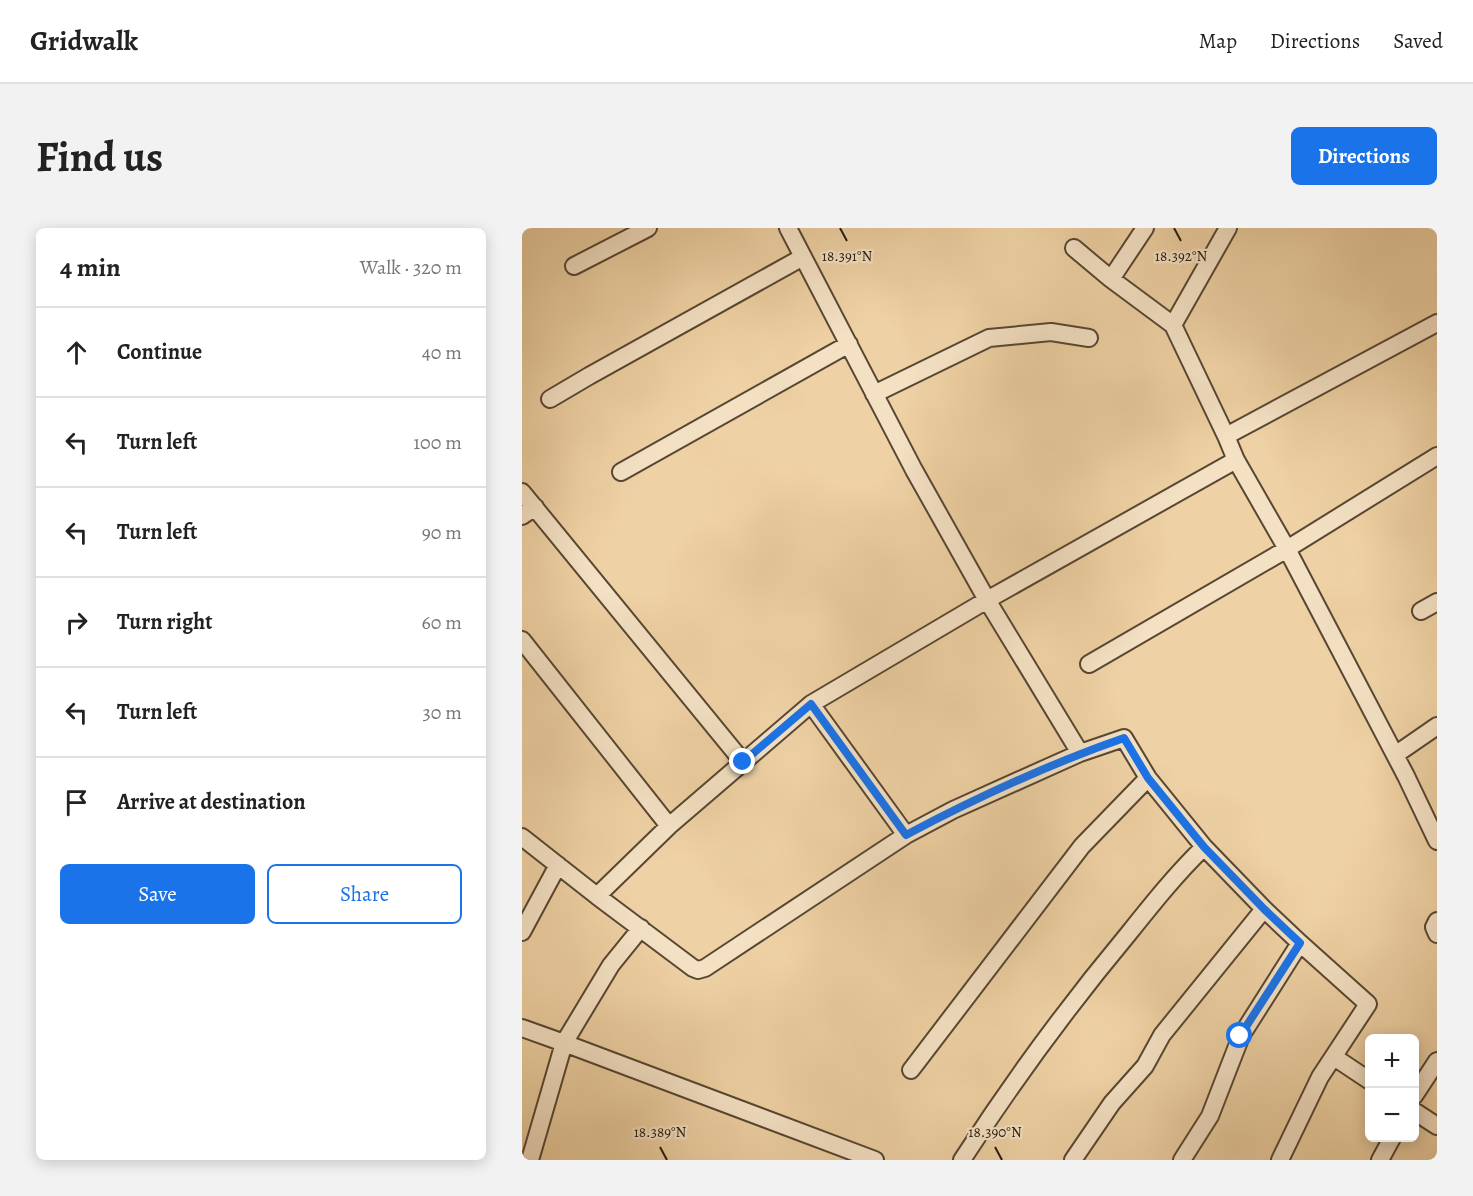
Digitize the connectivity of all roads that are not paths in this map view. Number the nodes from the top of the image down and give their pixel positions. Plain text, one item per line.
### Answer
1 (648, 228) edge
2 (788, 228) edge
3 (1145, 228) edge
4 (1228, 228) edge
5 (1074, 248) dead end
6 (803, 257) junction
7 (574, 266) dead end
8 (1111, 279) junction
9 (1437, 323) edge
10 (1173, 325) junction
11 (1089, 338) dead end
12 (849, 344) junction
13 (874, 394) junction
14 (550, 399) dead end
15 (1226, 436) junction
16 (1437, 456) edge
17 (1236, 460) junction
18 (621, 472) dead end
19 (522, 492) edge
20 (528, 512) edge
21 (1287, 549) junction
22 (987, 600) junction
23 (1437, 602) edge
24 (1421, 611) dead end
25 (522, 640) edge
26 (1089, 664) dead end
27 (811, 704) junction
28 (1437, 726) edge
29 (1080, 753) junction
30 (1395, 755) junction
31 (743, 762) junction
32 (1148, 778) junction
33 (669, 826) junction
34 (906, 835) junction
35 (522, 837) edge
36 (1437, 840) edge
37 (1204, 847) junction
38 (558, 865) junction
39 (597, 896) junction
40 (1264, 909) junction
41 (1437, 921) edge
42 (641, 928) junction
43 (522, 932) edge
44 (1437, 934) edge
45 (1300, 943) junction
46 (522, 1028) edge
47 (564, 1043) junction
48 (1334, 1058) junction
49 (1437, 1061) edge
50 (911, 1070) dead end
51 (1365, 1078) edge
52 (1419, 1088) edge
53 (1419, 1114) edge
54 (1437, 1126) edge
55 (1389, 1142) edge
56 (530, 1160) edge
57 (875, 1160) edge
58 (962, 1160) edge
59 (1073, 1160) edge
60 (1182, 1160) edge
61 (1280, 1160) edge
62 (1380, 1160) edge

1 - 7 street
2 - 6 street
3 - 8 street
4 - 10 street
5 - 8 street
6 - 12 street
6 - 14 street
8 - 10 street
9 - 15 street
10 - 15 street
11 - 13 street
12 - 13 street
12 - 18 street
13 - 22 street
15 - 17 street
16 - 21 street
17 - 21 street
17 - 22 street
19 - 20 street
20 - 31 street
21 - 26 street
21 - 30 street
22 - 27 street
22 - 29 street
23 - 24 street
25 - 33 street
27 - 31 street
27 - 34 street
28 - 30 street
29 - 32 street
29 - 34 street
30 - 36 street
31 - 33 street
32 - 37 street
32 - 50 street
33 - 39 street
34 - 42 street
35 - 38 street
37 - 40 street
37 - 58 street
38 - 39 street
38 - 43 street
39 - 42 street
40 - 45 street
40 - 59 street
41 - 44 street
42 - 47 street
45 - 48 street
45 - 60 street
46 - 47 street
47 - 56 street
47 - 57 street
48 - 51 street
48 - 61 street
49 - 52 street
53 - 54 street
55 - 62 street

